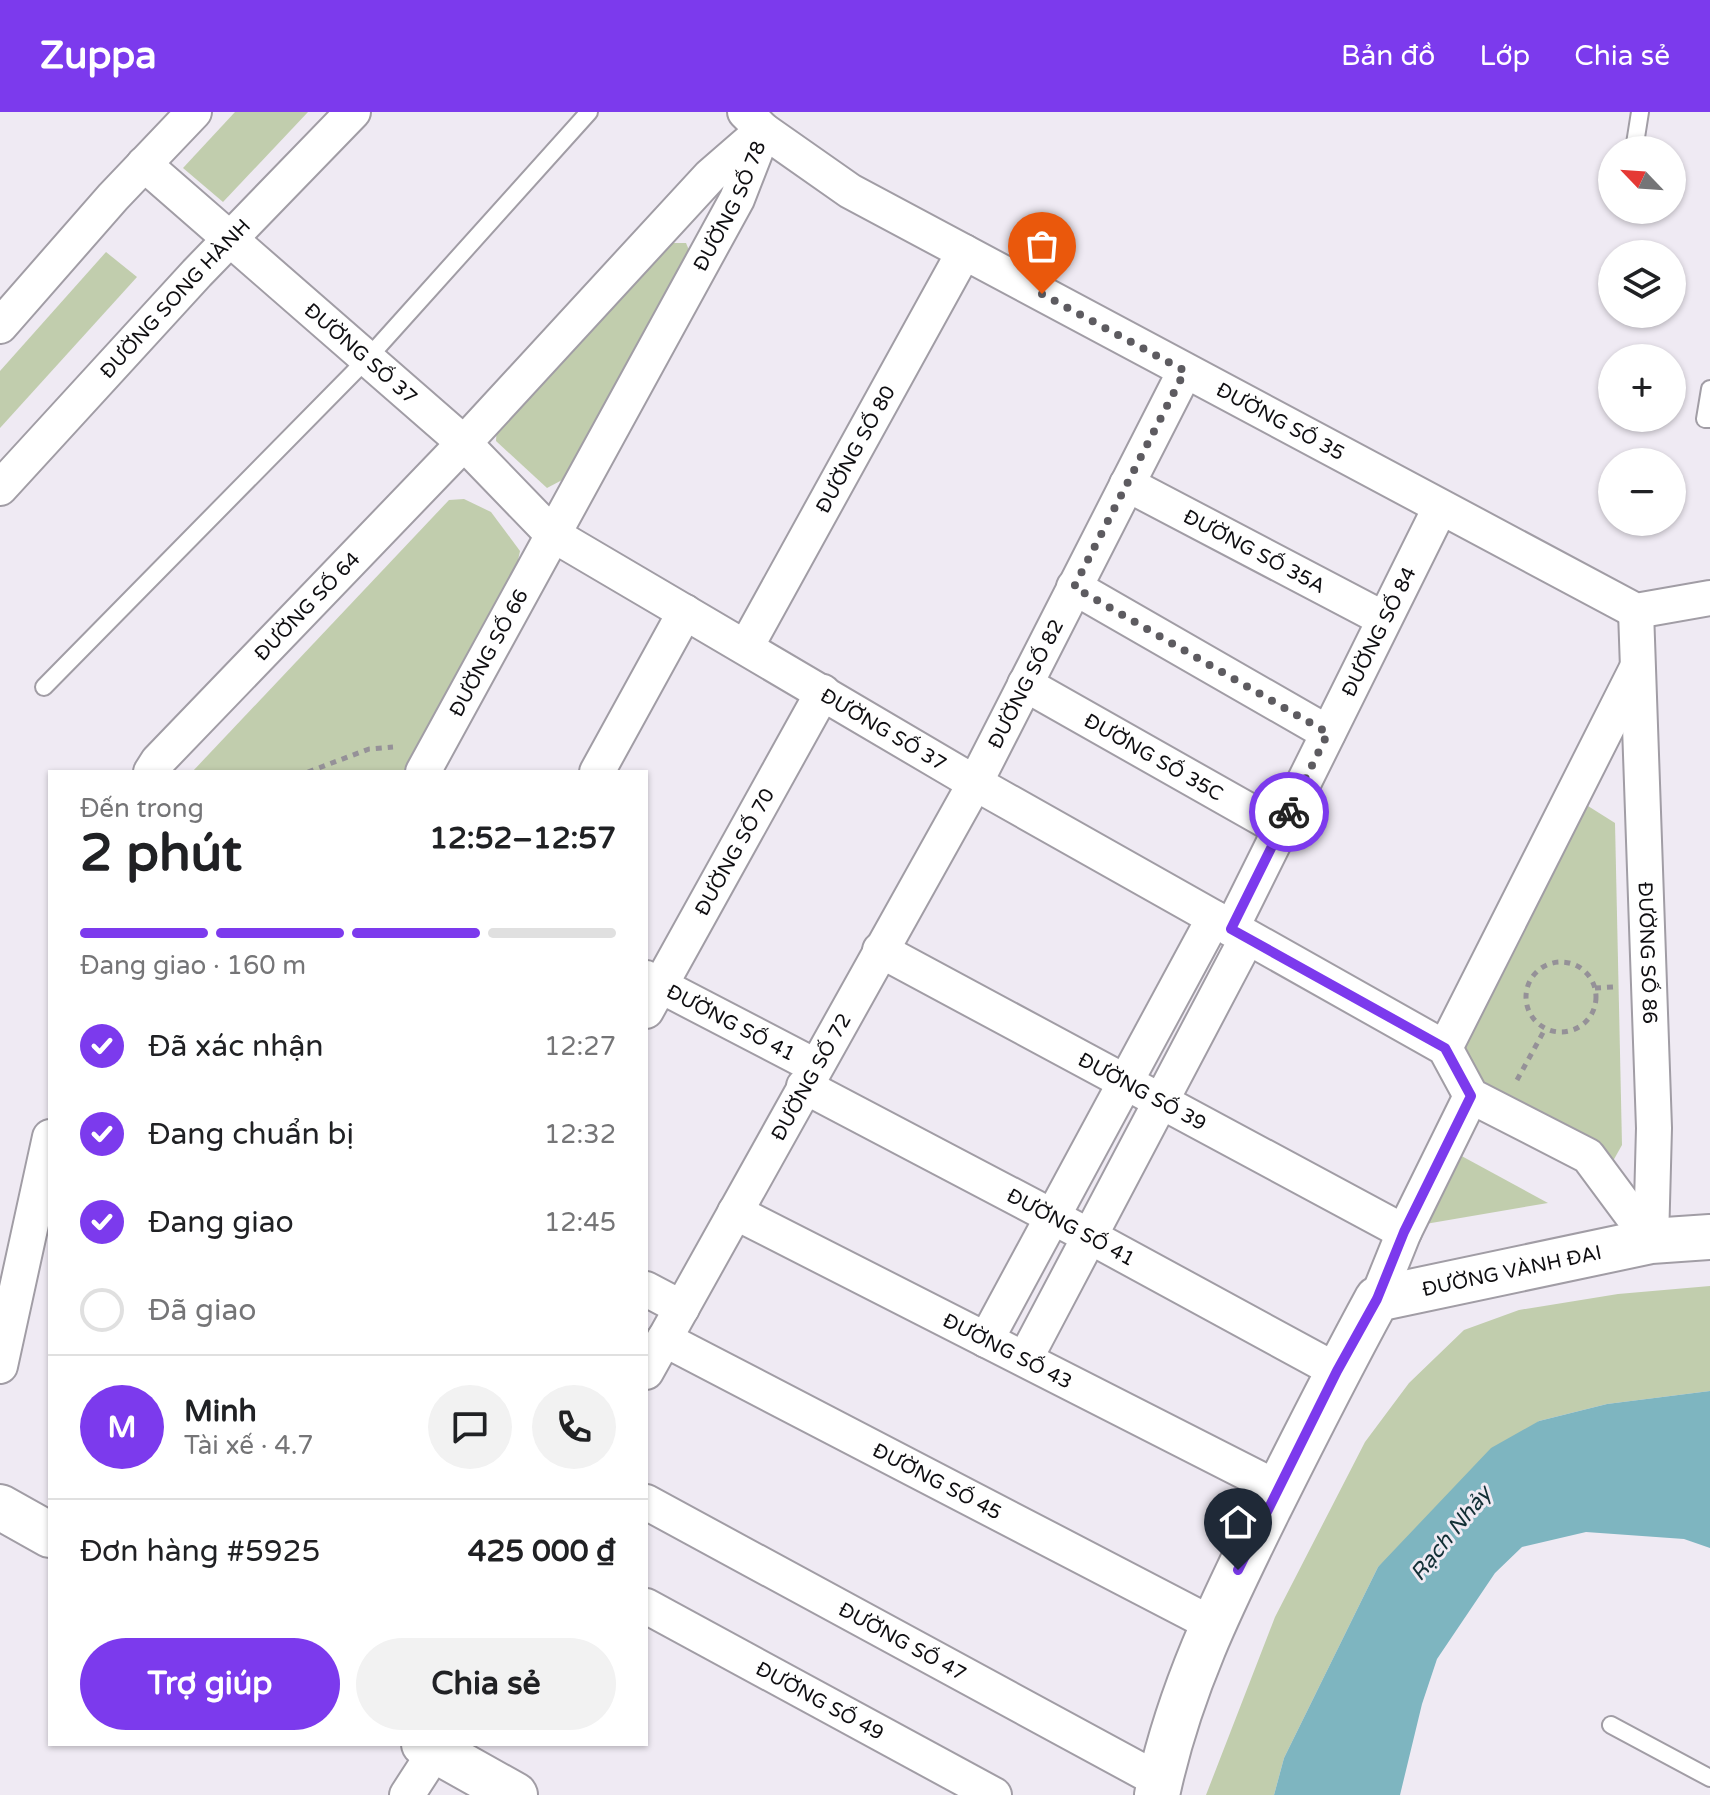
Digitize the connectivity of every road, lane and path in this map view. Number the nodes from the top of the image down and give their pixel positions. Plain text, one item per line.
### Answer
1 (194, 112) edge
2 (353, 112) edge
3 (589, 112) edge
4 (1640, 112) edge
5 (754, 121) edge
6 (1636, 136) edge
7 (144, 164) junction
8 (231, 239) junction
9 (964, 252) junction
10 (0, 326) edge
11 (367, 359) junction
12 (1185, 371) junction
13 (1710, 389) edge
14 (1710, 419) edge
15 (464, 443) junction
16 (1127, 484) junction
17 (0, 488) edge
18 (1440, 508) junction
19 (552, 534) junction
20 (1074, 587) junction
21 (1710, 598) edge
22 (1636, 611) junction
23 (685, 612) junction
24 (1384, 619) junction
25 (746, 647) junction
26 (1637, 667) junction
27 (1025, 684) junction
28 (44, 687) dead end
29 (823, 692) junction
30 (1328, 733) junction
31 (431, 758) edge
32 (152, 770) edge
33 (313, 770) edge
34 (598, 770) edge
35 (975, 783) junction
36 (1281, 829) junction
37 (1231, 928) junction
38 (880, 950) junction
39 (651, 992) edge
40 (1545, 1029) junction
41 (1445, 1048) junction
42 (810, 1076) junction
43 (1124, 1082) junction
44 (1159, 1101) junction
45 (1486, 1104) junction
46 (48, 1157) edge
47 (735, 1212) junction
48 (1052, 1216) junction
49 (1404, 1232) junction
50 (1089, 1236) junction
51 (1710, 1237) edge
52 (1651, 1241) junction
53 (38, 1258) edge
54 (648, 1290) edge
55 (1377, 1299) junction
56 (682, 1308) junction
57 (664, 1339) junction
58 (986, 1340) junction
59 (1025, 1359) junction
60 (0, 1366) edge
61 (648, 1368) edge
62 (1337, 1371) junction
63 (1279, 1489) junction
64 (648, 1503) edge
65 (0, 1507) edge
66 (48, 1534) edge
67 (648, 1607) edge
68 (1212, 1624) junction
69 (1611, 1725) dead end
70 (434, 1746) edge
71 (1710, 1778) edge
72 (1158, 1788) edge
73 (407, 1795) edge
74 (515, 1795) edge
75 (994, 1795) edge

1 - 7 street
2 - 8 street, ĐƯỜNG SONG HÀNH
3 - 11 lane
4 - 6 lane
5 - 9 street, ĐƯỜNG SỐ 35
5 - 15 street, ĐƯỜNG SỐ 78
5 - 19 street, ĐƯỜNG SỐ 78
7 - 8 street, ĐƯỜNG SỐ 37
7 - 10 street
8 - 11 street, ĐƯỜNG SỐ 37
8 - 17 street, ĐƯỜNG SONG HÀNH
9 - 12 street, ĐƯỜNG SỐ 35
9 - 25 street, ĐƯỜNG SỐ 80
11 - 15 street, ĐƯỜNG SỐ 37
11 - 28 lane
12 - 16 street, ĐƯỜNG SỐ 82
12 - 18 street, ĐƯỜNG SỐ 35
13 - 14 lane
15 - 19 street, ĐƯỜNG SỐ 37
15 - 32 street, ĐƯỜNG SỐ 64
16 - 20 street, ĐƯỜNG SỐ 82
16 - 24 street, ĐƯỜNG SỐ 35A
18 - 22 street, ĐƯỜNG SỐ 35
18 - 24 street, ĐƯỜNG SỐ 84
19 - 23 street, ĐƯỜNG SỐ 37
19 - 31 street, ĐƯỜNG SỐ 66
20 - 27 street, ĐƯỜNG SỐ 82
20 - 30 street
21 - 22 street
22 - 26 street, ĐƯỜNG SỐ 86
23 - 25 street, ĐƯỜNG SỐ 37
23 - 34 street
24 - 30 street, ĐƯỜNG SỐ 84
25 - 29 street, ĐƯỜNG SỐ 37
26 - 41 street, ĐƯỜNG SỐ 86
26 - 52 street, ĐƯỜNG SỐ 86
27 - 35 street, ĐƯỜNG SỐ 82
27 - 36 street, ĐƯỜNG SỐ 35C
29 - 35 street, ĐƯỜNG SỐ 37
29 - 39 street, ĐƯỜNG SỐ 70
30 - 36 street, ĐƯỜNG SỐ 84
31 - 33 path
35 - 37 street, ĐƯỜNG SỐ 37
35 - 38 street, ĐƯỜNG SỐ 72
36 - 37 street, ĐƯỜNG SỐ 84
37 - 41 street, ĐƯỜNG SỐ 37
37 - 43 street, ĐƯỜNG SỐ 84
37 - 44 street, ĐƯỜNG SỐ 84
38 - 42 street, ĐƯỜNG SỐ 72
38 - 43 street, ĐƯỜNG SỐ 39
39 - 42 street, ĐƯỜNG SỐ 41
40 - 40 path
40 - 45 path
41 - 45 street
42 - 47 street, ĐƯỜNG SỐ 72
42 - 48 street, ĐƯỜNG SỐ 41
43 - 44 street, ĐƯỜNG SỐ 39
43 - 48 street, ĐƯỜNG SỐ 84
44 - 49 street, ĐƯỜNG SỐ 39
44 - 50 street, ĐƯỜNG SỐ 84
45 - 49 street
45 - 52 street
46 - 53 street
47 - 56 street, ĐƯỜNG SỐ 72
47 - 58 street, ĐƯỜNG SỐ 43
48 - 50 street, ĐƯỜNG SỐ 41
48 - 58 street, ĐƯỜNG SỐ 84
49 - 55 street
50 - 59 street, ĐƯỜNG SỐ 84
50 - 62 street, ĐƯỜNG SỐ 41
51 - 52 street, ĐƯỜNG VÀNH ĐAI
52 - 55 street, ĐƯỜNG VÀNH ĐAI
53 - 60 street
54 - 56 street
55 - 62 street
56 - 57 street, ĐƯỜNG SỐ 72
57 - 61 street, ĐƯỜNG SỐ 72
57 - 68 street, ĐƯỜNG SỐ 45
58 - 59 street, ĐƯỜNG SỐ 43
59 - 63 street, ĐƯỜNG SỐ 43
62 - 63 street
63 - 68 street
64 - 72 street, ĐƯỜNG SỐ 47
65 - 66 street
67 - 75 street, ĐƯỜNG SỐ 49
68 - 72 street
69 - 71 lane
70 - 73 street
70 - 74 street

